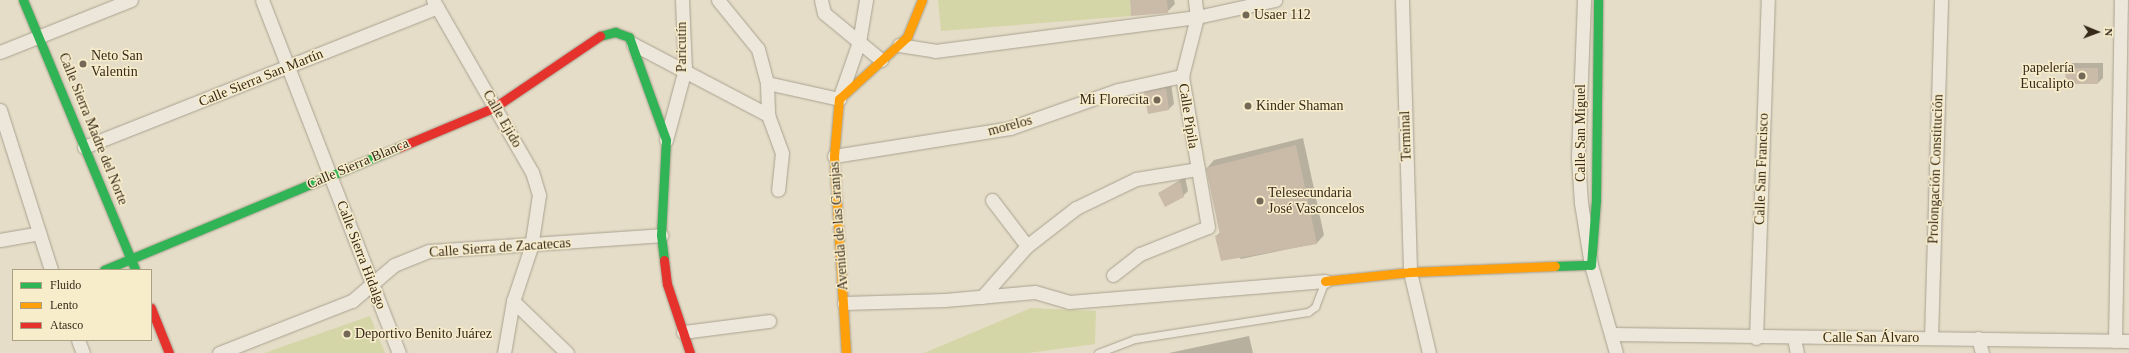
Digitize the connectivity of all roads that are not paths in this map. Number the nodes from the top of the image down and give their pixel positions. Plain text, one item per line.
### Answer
1 (23, 0) edge
2 (131, 0) edge
3 (262, 0) edge
4 (682, 0) edge
5 (718, 0) edge
6 (821, 0) edge
7 (866, 0) edge
8 (922, 0) edge
9 (1195, 0) edge
10 (1275, 0) edge
11 (1402, 0) edge
12 (1584, 0) edge
13 (1598, 0) edge
14 (1768, 0) edge
15 (1941, 0) edge
16 (2121, 0) edge
17 (435, 4) edge
18 (1196, 17) junction
19 (41, 37) junction
20 (859, 42) junction
21 (633, 44) junction
22 (899, 44) junction
23 (0, 52) edge
24 (881, 60) junction
25 (290, 67) junction
26 (685, 68) junction
27 (1182, 76) junction
28 (767, 83) junction
29 (839, 100) junction
30 (495, 107) junction
31 (0, 110) edge
32 (768, 115) junction
33 (666, 140) junction
34 (84, 147) junction
35 (834, 156) junction
36 (1198, 168) junction
37 (331, 176) junction
38 (778, 190) dead end
39 (992, 200) dead end
40 (39, 233) junction
41 (661, 235) junction
42 (0, 240) edge
43 (1027, 246) junction
44 (531, 247) junction
45 (131, 258) junction
46 (1591, 265) junction
47 (51, 269) edge
48 (106, 269) edge
49 (136, 269) edge
50 (1410, 272) junction
51 (1112, 275) dead end
52 (1325, 281) junction
53 (372, 282) junction
54 (982, 297) junction
55 (513, 301) junction
56 (844, 303) junction
57 (152, 310) edge
58 (769, 321) dead end
59 (683, 332) junction
60 (1612, 334) junction
61 (1756, 338) junction
62 (1794, 338) junction
63 (1931, 338) junction
64 (1978, 338) junction
65 (78, 341) edge
66 (2115, 341) junction
67 (2129, 341) edge
68 (564, 352) edge
69 (83, 353) edge
70 (169, 353) edge
71 (219, 353) edge
72 (399, 353) edge
73 (504, 353) edge
74 (690, 353) edge
75 (846, 353) edge
76 (1098, 353) edge
77 (1429, 353) edge
78 (1616, 353) edge
79 (1797, 353) edge
80 (1982, 353) edge

1 - 19 street, Calle Sierra Madre del Norte
2 - 19 street
3 - 25 street, Calle Sierra Hidalgo
4 - 26 street, Paricutín
5 - 28 street
6 - 20 street
7 - 20 street, Avenida de las Granjas
8 - 22 street
9 - 18 street, Calle Pípila
10 - 18 street
11 - 50 street, Terminal
12 - 46 street, Calle San Miguel
13 - 46 street, Calle San Miguel
14 - 61 street, Calle San Francisco
15 - 63 street, Prolongación Constitución
16 - 66 street
17 - 25 street, Calle Sierra San Martín
17 - 30 street, Calle Ejido
18 - 22 street
18 - 27 street, Calle Pípila
19 - 23 street
19 - 34 street, Calle Sierra Madre del Norte
20 - 24 street
20 - 29 street, Avenida de las Granjas
21 - 26 street
21 - 30 street, Calle Sierra Blanca
21 - 33 street
22 - 24 street
24 - 29 street
25 - 34 street, Calle Sierra San Martín
25 - 37 street, Calle Sierra Hidalgo
26 - 32 street
26 - 33 street, Paricutín
27 - 35 street, morelos
27 - 36 street, Calle Pípila
28 - 29 street
28 - 32 street
29 - 35 street, Avenida de las Granjas
30 - 37 street, Calle Sierra Blanca
30 - 44 street, Calle Ejido
31 - 40 street
32 - 38 street
33 - 41 street
34 - 45 street, Calle Sierra Madre del Norte
35 - 56 street, Avenida de las Granjas
36 - 43 street
36 - 51 street, Calle Pípila
37 - 45 street, Calle Sierra Blanca
37 - 53 street, Calle Sierra Hidalgo
39 - 43 street
40 - 42 street
40 - 47 street
41 - 44 street, Calle Sierra de Zacatecas
41 - 59 street
43 - 54 street
44 - 53 street, Calle Sierra de Zacatecas
44 - 55 street, Calle Ejido
45 - 48 street, Calle Sierra Blanca
45 - 49 street, Calle Sierra Madre del Norte
46 - 50 street
46 - 60 street, Calle San Miguel
50 - 52 street
50 - 77 street, Terminal
52 - 54 street
52 - 76 lane
53 - 71 street, Calle Sierra de Zacatecas
53 - 72 street, Calle Sierra Hidalgo
54 - 56 street
55 - 68 street
55 - 73 street, Calle Ejido
56 - 75 street, Avenida de las Granjas
57 - 70 street
58 - 59 street
59 - 74 street
60 - 61 street, Calle San Álvaro
60 - 78 street, Calle San Miguel
61 - 62 street, Calle San Álvaro
62 - 63 street, Calle San Álvaro
62 - 79 street
63 - 64 street, Calle San Álvaro
64 - 66 street, Calle San Álvaro
64 - 80 street
65 - 69 street
66 - 67 street, Calle San Álvaro

